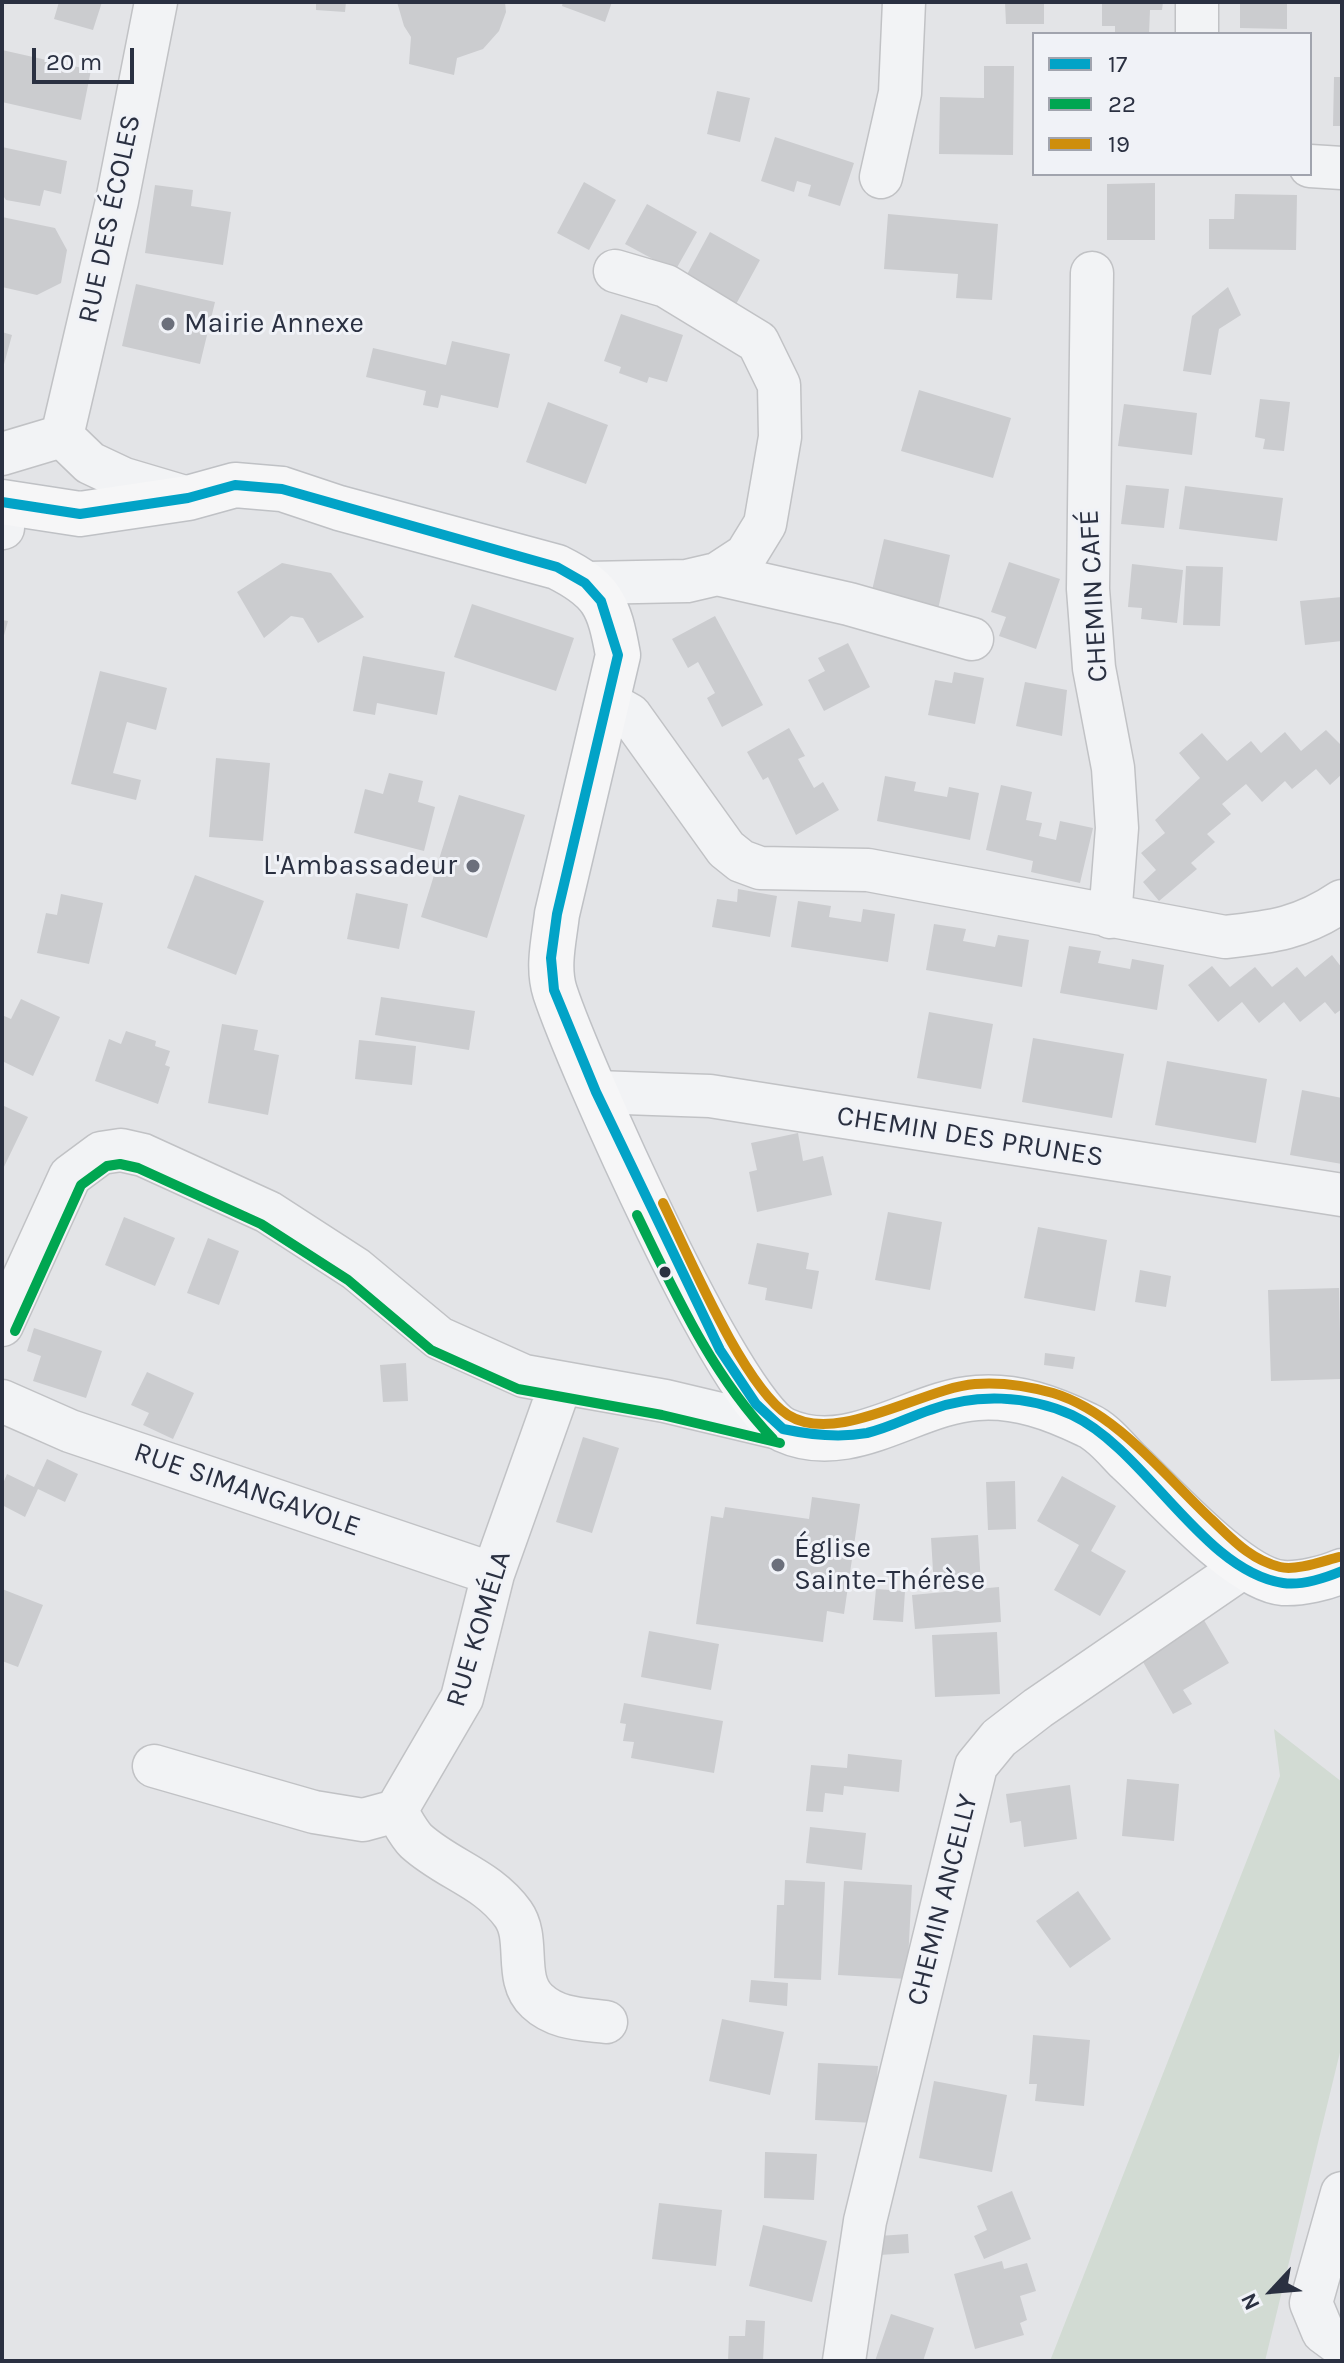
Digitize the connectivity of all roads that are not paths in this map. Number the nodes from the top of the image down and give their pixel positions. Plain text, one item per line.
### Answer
1 (156, 2) edge
2 (904, 2) edge
3 (1197, 2) edge
4 (1197, 32) edge
5 (1312, 166) edge
6 (1342, 168) edge
7 (881, 177) dead end
8 (615, 271) dead end
9 (1092, 273) dead end
10 (76, 450) junction
11 (2, 457) edge
12 (188, 498) junction
13 (2, 502) edge
14 (64, 525) junction
15 (2, 527) edge
16 (717, 574) junction
17 (588, 583) junction
18 (972, 639) dead end
19 (607, 702) junction
20 (1342, 901) edge
21 (1110, 917) junction
22 (596, 1092) junction
23 (1342, 1195) edge
24 (3, 1322) edge
25 (561, 1383) junction
26 (2, 1401) edge
27 (783, 1429) junction
28 (1242, 1568) junction
29 (1342, 1571) edge
30 (493, 1574) junction
31 (154, 1766) dead end
32 (396, 1811) junction
33 (606, 2022) dead end
34 (1342, 2193) edge
35 (1342, 2346) edge
36 (844, 2361) edge

1 - 10 street, RUE DES ÉCOLES
2 - 7 street
3 - 4 street
5 - 6 street
8 - 16 street
9 - 21 street, CHEMIN CAFÉ
10 - 11 street
10 - 12 street
10 - 14 street, RUE DES ÉCOLES
12 - 14 main road
12 - 17 main road
13 - 14 main road
14 - 15 main road
16 - 17 street
16 - 18 street
17 - 19 main road
19 - 21 street
19 - 22 main road
20 - 21 street
22 - 23 street, CHEMIN DES PRUNES
22 - 27 main road
24 - 25 street
25 - 27 street
25 - 30 street, RUE KOMÉLA
26 - 30 street, RUE SIMANGAVOLE
27 - 28 main road
28 - 29 main road
28 - 36 street, CHEMIN ANCELLY
30 - 32 street, RUE KOMÉLA
31 - 32 street
32 - 33 street
34 - 35 street

